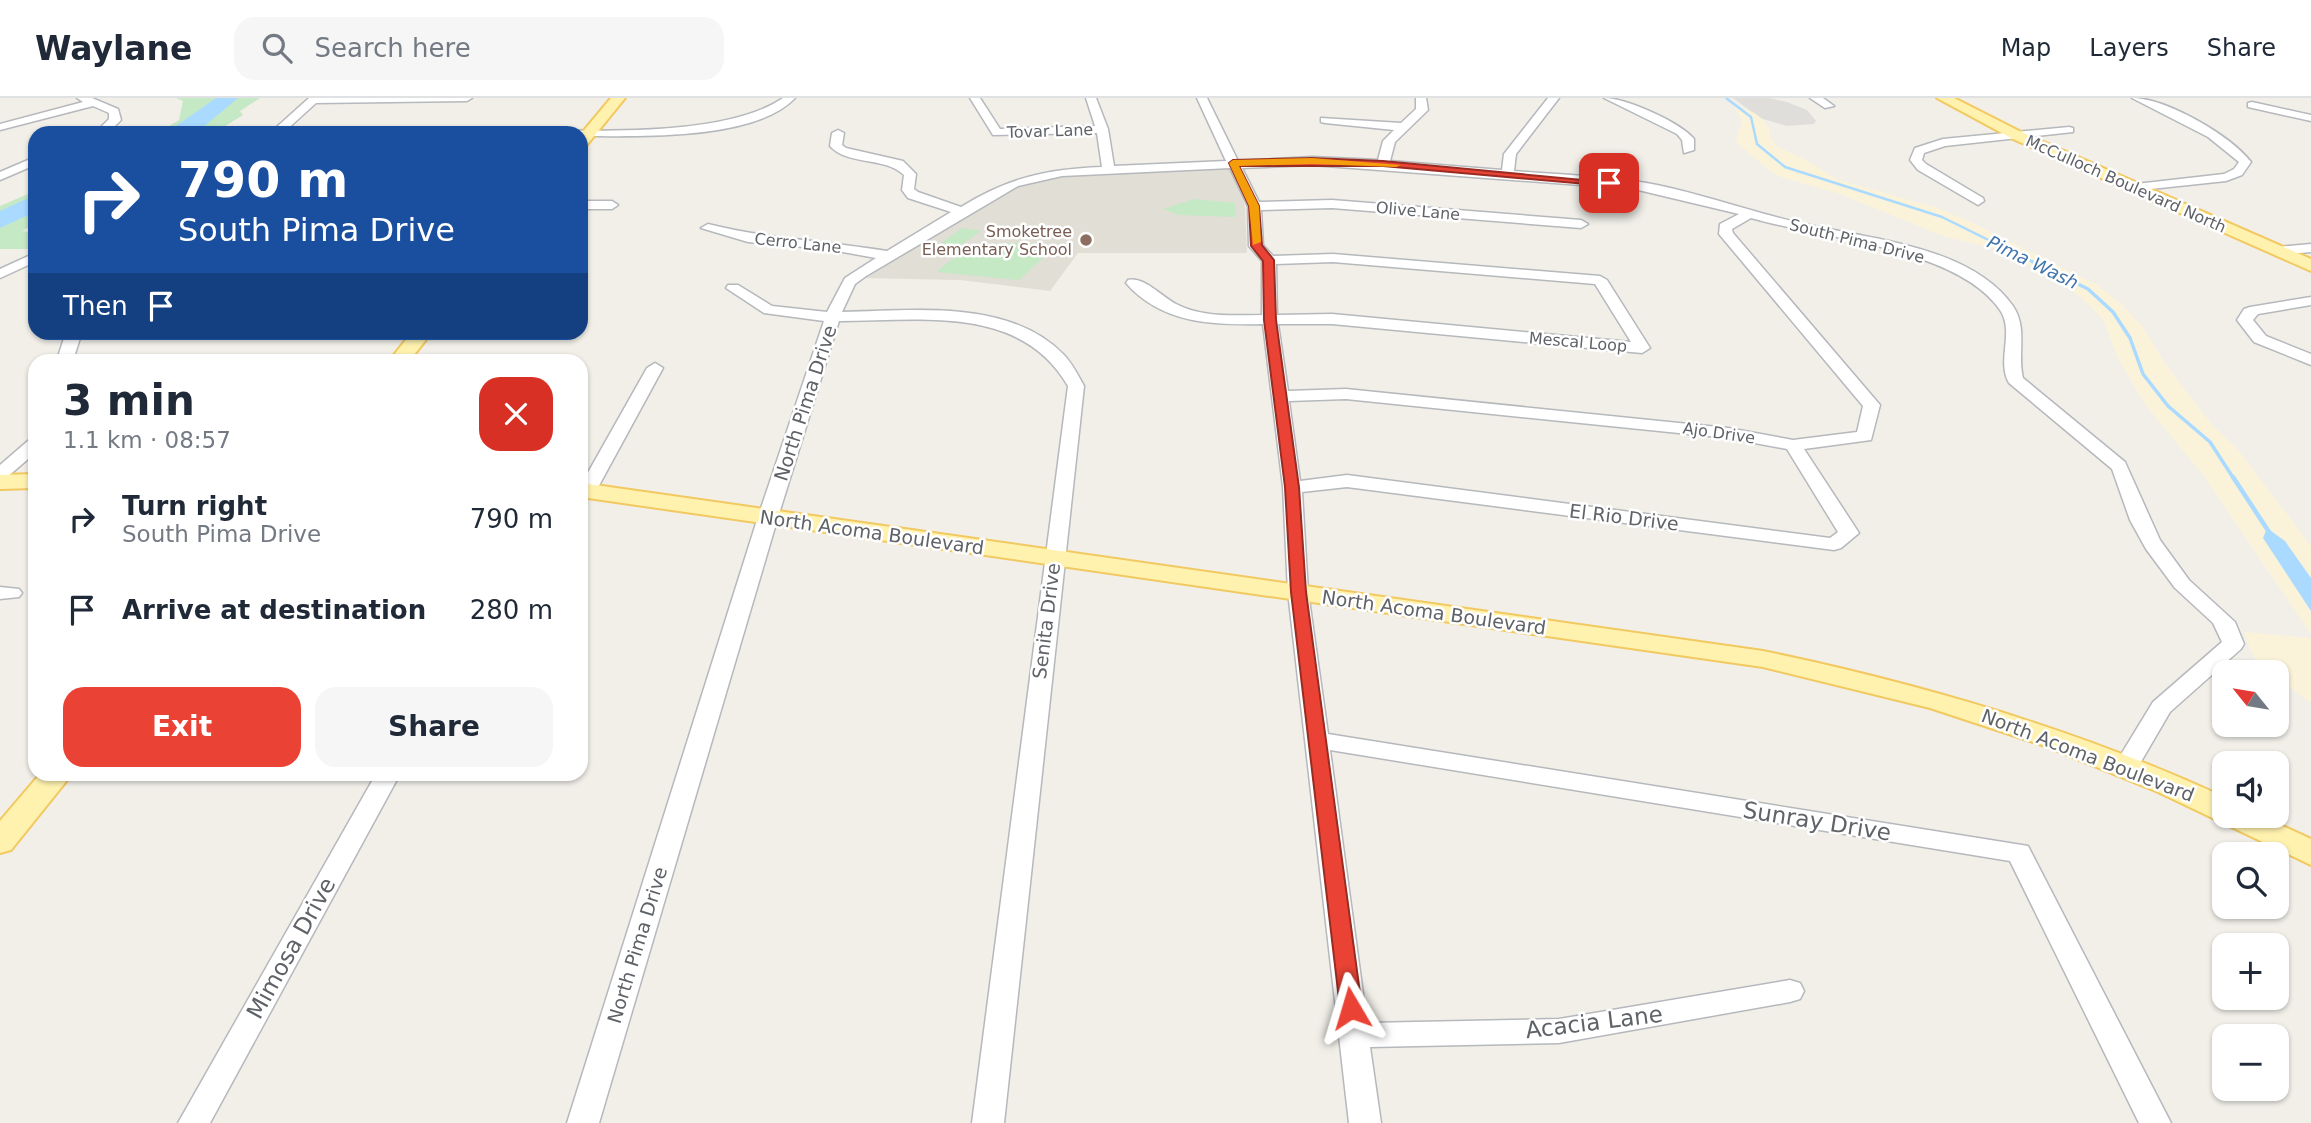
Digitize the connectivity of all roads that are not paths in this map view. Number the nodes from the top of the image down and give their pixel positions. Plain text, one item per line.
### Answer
1 (467, 98) edge
2 (618, 98) edge
3 (790, 98) edge
4 (975, 98) edge
5 (1091, 98) edge
6 (1202, 98) edge
7 (1421, 98) edge
8 (1554, 98) edge
9 (1609, 98) edge
10 (1815, 98) edge
11 (1944, 98) edge
12 (2137, 98) edge
13 (314, 99) edge
14 (87, 100) edge
15 (2252, 105) dead end
16 (1829, 106) dead end
17 (2311, 118) edge
18 (1325, 120) dead end
19 (109, 126) edge
20 (284, 126) edge
21 (0, 127) edge
22 (1403, 127) junction
23 (1102, 129) junction
24 (2070, 130) dead end
25 (838, 134) dead end
26 (588, 135) edge
27 (2018, 136) junction
28 (588, 137) edge
29 (1688, 149) dead end
30 (1233, 163) junction
31 (1383, 163) junction
32 (28, 164) edge
33 (1108, 169) junction
34 (1508, 175) junction
35 (0, 176) edge
36 (2136, 188) junction
37 (1978, 201) dead end
38 (588, 205) edge
39 (612, 205) dead end
40 (1254, 206) junction
41 (963, 212) junction
42 (1749, 214) junction
43 (1581, 225) dead end
44 (708, 228) dead end
45 (2311, 248) edge
46 (2278, 251) junction
47 (889, 256) junction
48 (28, 260) edge
49 (1269, 260) junction
50 (2311, 266) edge
51 (0, 274) edge
52 (1133, 283) dead end
53 (733, 288) dead end
54 (2311, 301) edge
55 (833, 317) junction
56 (1270, 320) junction
57 (416, 340) edge
58 (405, 354) edge
59 (2311, 360) edge
60 (655, 368) dead end
61 (1281, 396) junction
62 (1793, 445) junction
63 (28, 450) edge
64 (0, 474) edge
65 (28, 481) edge
66 (0, 482) edge
67 (588, 484) edge
68 (1292, 487) junction
69 (588, 492) edge
70 (768, 517) junction
71 (1053, 558) junction
72 (1298, 592) junction
73 (1317, 740) junction
74 (2126, 766) junction
75 (51, 781) edge
76 (384, 781) edge
77 (2212, 805) edge
78 (2260, 828) edge
79 (0, 842) edge
80 (2311, 853) edge
81 (1790, 991) dead end
82 (1354, 1035) junction
83 (194, 1123) edge
84 (583, 1123) edge
85 (988, 1123) edge
86 (1365, 1123) edge
87 (2155, 1123) edge

1 - 13 street
2 - 26 main road
3 - 28 street
4 - 23 street, Tovar Lane
5 - 23 street
6 - 30 street
7 - 22 street
8 - 34 street
9 - 29 street
10 - 16 street
11 - 27 main road, McCulloch Boulevard North
12 - 36 street
13 - 20 street
14 - 19 street
14 - 21 street
15 - 17 street
18 - 22 street
22 - 31 street
23 - 33 street
24 - 27 street
25 - 41 street
27 - 36 main road, McCulloch Boulevard North
27 - 37 street
30 - 31 street, South Pima Drive
30 - 33 street, North Pima Drive
30 - 40 street
31 - 34 street, South Pima Drive
32 - 35 street
33 - 41 street, North Pima Drive
34 - 42 street, South Pima Drive
36 - 46 main road, McCulloch Boulevard North
38 - 39 street
40 - 43 street, Olive Lane
40 - 49 street
41 - 47 street, North Pima Drive
42 - 62 street, Ajo Drive
42 - 74 street, South Pima Drive
44 - 47 street, Cerro Lane
45 - 46 street
46 - 50 main road, McCulloch Boulevard North
47 - 55 street, North Pima Drive
48 - 51 street
49 - 56 street
49 - 56 street, Mescal Loop
52 - 56 street
53 - 55 street, Senita Drive
54 - 59 street
55 - 70 street, North Pima Drive
55 - 71 street, Senita Drive
56 - 61 street
57 - 58 main road
60 - 67 street
61 - 62 street, Ajo Drive
61 - 68 street
62 - 68 street, El Rio Drive
63 - 64 street
65 - 66 main road
68 - 72 street
69 - 70 main road, North Acoma Boulevard
70 - 71 main road, North Acoma Boulevard
70 - 84 street, North Pima Drive
71 - 72 main road, North Acoma Boulevard
71 - 85 street, Senita Drive
72 - 73 street
72 - 74 main road, North Acoma Boulevard
73 - 82 street
73 - 87 street, Sunray Drive
74 - 77 main road, North Acoma Boulevard
75 - 79 main road
76 - 83 street, Mimosa Drive
78 - 80 main road
81 - 82 street, Acacia Lane
82 - 86 street

